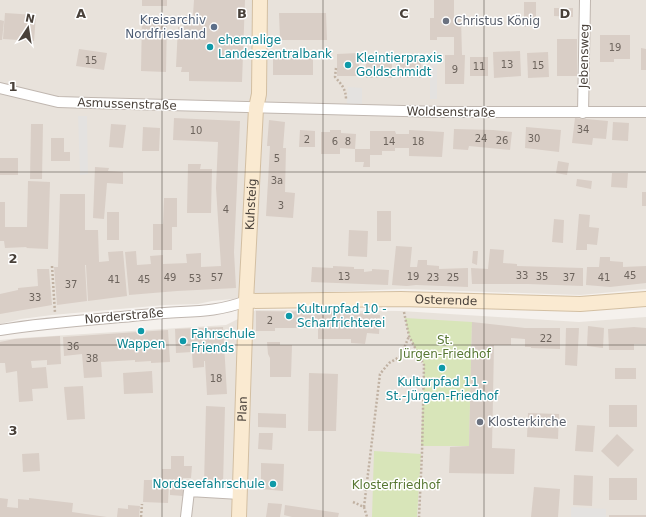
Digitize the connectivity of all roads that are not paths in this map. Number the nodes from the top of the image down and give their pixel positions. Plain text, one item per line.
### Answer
1 (260, 0) edge
2 (585, 0) edge
3 (0, 88) edge
4 (256, 108) junction
5 (646, 112) edge
6 (583, 113) junction
7 (646, 299) edge
8 (246, 300) junction
9 (0, 330) edge
10 (240, 494) junction
11 (186, 517) edge
12 (239, 517) edge

1 - 4 main road, Kuhsteig
2 - 6 street, Jebensweg
3 - 4 street, Asmussenstraße
4 - 6 street, Woldsenstraße
4 - 8 main road, Kuhsteig
5 - 6 street, Woldsenstraße
7 - 8 main road, Osterende
8 - 9 street, Norderstraße
8 - 10 main road, Plan
10 - 11 street
10 - 12 main road, Plan

